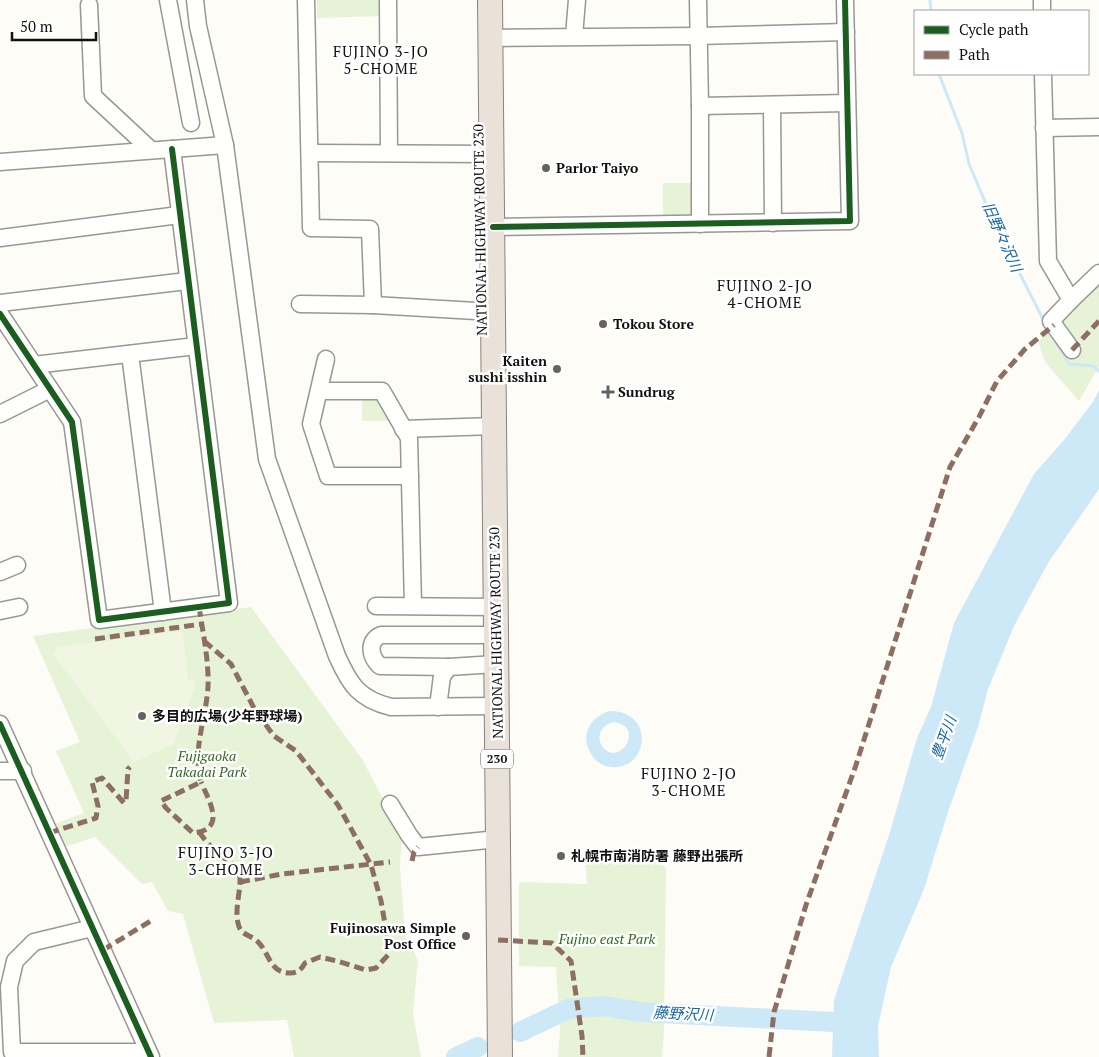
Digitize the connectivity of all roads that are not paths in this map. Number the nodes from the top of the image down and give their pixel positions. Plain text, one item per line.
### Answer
1 (306, 0) edge
2 (388, 0) edge
3 (490, 0) edge
4 (577, 0) edge
5 (698, 0) edge
6 (845, 0) edge
7 (195, 2) edge
8 (168, 4) edge
9 (89, 6) dead end
10 (846, 32) junction
11 (574, 36) junction
12 (698, 36) junction
13 (490, 38) junction
14 (1043, 75) edge
15 (847, 103) junction
16 (772, 105) junction
17 (700, 106) junction
18 (191, 123) dead end
19 (1099, 127) edge
20 (1044, 128) junction
21 (225, 145) junction
22 (172, 149) junction
23 (152, 150) junction
24 (310, 153) junction
25 (389, 153) junction
26 (492, 154) junction
27 (0, 162) edge
28 (179, 214) junction
29 (773, 223) junction
30 (700, 224) junction
31 (493, 227) junction
32 (0, 238) edge
33 (1099, 274) edge
34 (187, 281) junction
35 (1072, 300) junction
36 (0, 303) edge
37 (300, 304) dead end
38 (373, 305) junction
39 (493, 312) junction
40 (0, 314) edge
41 (196, 346) junction
42 (1072, 350) dead end
43 (130, 354) junction
44 (326, 359) dead end
45 (34, 365) junction
46 (50, 389) junction
47 (319, 392) junction
48 (0, 414) edge
49 (494, 426) junction
50 (403, 428) junction
51 (410, 476) junction
52 (17, 565) dead end
53 (0, 572) edge
54 (376, 606) dead end
55 (413, 606) junction
56 (19, 607) dead end
57 (496, 607) junction
58 (0, 611) edge
59 (163, 612) junction
60 (496, 635) junction
61 (496, 664) junction
62 (445, 672) junction
63 (385, 677) dead end
64 (438, 706) junction
65 (497, 706) junction
66 (0, 724) edge
67 (0, 771) edge
68 (23, 771) junction
69 (390, 804) dead end
70 (498, 839) junction
71 (92, 928) junction
72 (150, 1054) edge
73 (500, 1057) edge

1 - 24 street
2 - 25 street
3 - 13 highway, NATIONAL HIGHWAY ROUTE 230 / 230
4 - 11 street
5 - 12 street
6 - 10 street
7 - 8 street
7 - 21 street
8 - 18 street
9 - 23 street
10 - 12 street
10 - 15 street
11 - 12 street
11 - 13 street
12 - 17 street
13 - 26 highway, NATIONAL HIGHWAY ROUTE 230 / 230
14 - 20 street
15 - 16 street
15 - 29 street
16 - 17 street
16 - 29 street
17 - 30 street
19 - 20 street
20 - 35 street
21 - 22 street
21 - 64 street
22 - 23 street
22 - 28 street
23 - 27 street
24 - 25 street
24 - 38 street
25 - 26 street
26 - 31 highway, NATIONAL HIGHWAY ROUTE 230 / 230
28 - 32 street
28 - 34 street
29 - 30 street
30 - 31 street
31 - 39 highway, NATIONAL HIGHWAY ROUTE 230 / 230
33 - 35 street
34 - 36 street
34 - 41 street
35 - 42 street
37 - 38 street
38 - 39 street
39 - 49 highway, NATIONAL HIGHWAY ROUTE 230 / 230
40 - 45 street
41 - 43 street
41 - 59 street
43 - 45 street
43 - 59 street
44 - 47 street
45 - 46 street
46 - 48 street
46 - 59 street
47 - 50 street
47 - 51 street
49 - 50 street
49 - 57 highway, NATIONAL HIGHWAY ROUTE 230 / 230
50 - 51 street
51 - 55 street
52 - 53 street
54 - 55 street
55 - 57 street
56 - 58 street
57 - 60 highway, NATIONAL HIGHWAY ROUTE 230 / 230
60 - 61 highway, NATIONAL HIGHWAY ROUTE 230 / 230
60 - 62 street
61 - 62 street
61 - 65 highway, NATIONAL HIGHWAY ROUTE 230 / 230
62 - 63 street
62 - 64 street
64 - 65 street
65 - 70 highway, NATIONAL HIGHWAY ROUTE 230 / 230
66 - 68 street
67 - 68 street
68 - 71 street
69 - 70 street
70 - 73 highway, NATIONAL HIGHWAY ROUTE 230 / 230
71 - 72 street
71 - 72 street

